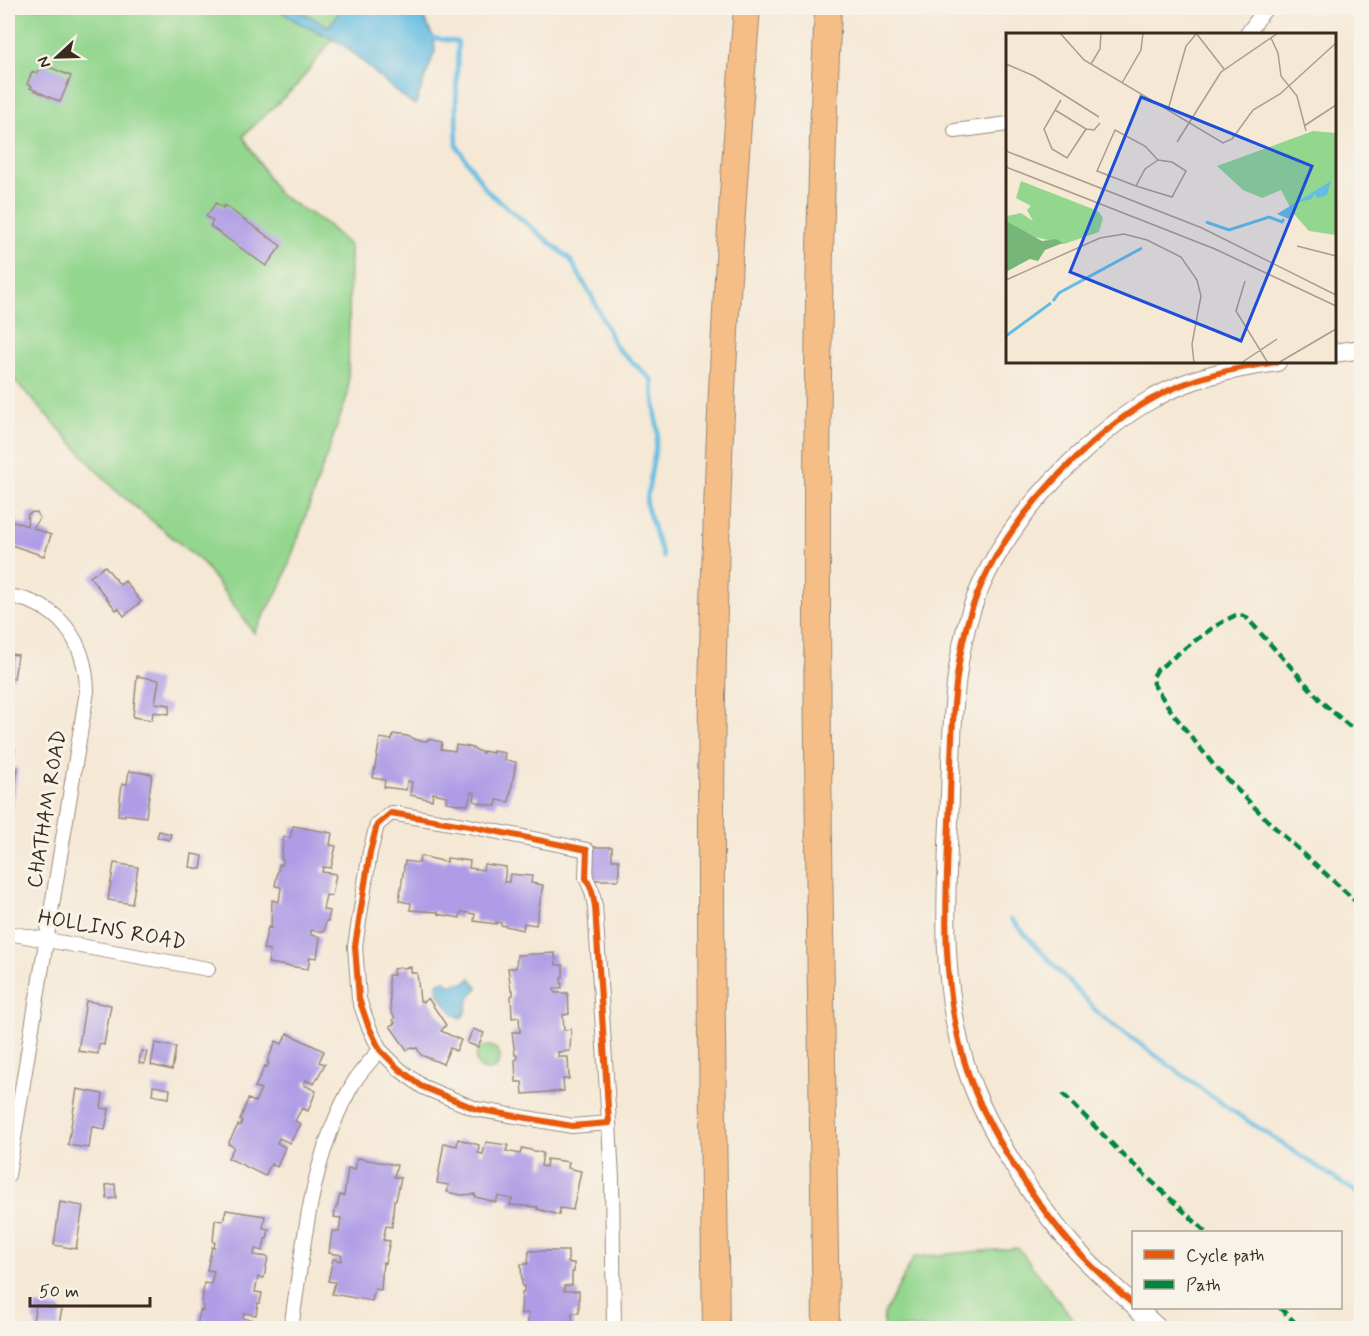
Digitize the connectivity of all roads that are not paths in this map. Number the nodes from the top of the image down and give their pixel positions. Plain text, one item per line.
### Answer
1 (747, 8) edge
2 (828, 8) edge
3 (1266, 8) edge
4 (1248, 33) edge
5 (1006, 124) edge
6 (956, 131) dead end
7 (1362, 349) edge
8 (1336, 353) edge
9 (1271, 363) edge
10 (8, 596) edge
11 (8, 933) edge
12 (47, 940) junction
13 (208, 969) dead end
14 (380, 1050) junction
15 (12, 1118) edge
16 (609, 1123) junction
17 (8, 1176) edge
18 (1132, 1303) edge
19 (1138, 1309) edge
20 (291, 1329) edge
21 (614, 1329) edge
22 (716, 1329) edge
23 (826, 1329) edge
24 (1158, 1329) edge

1 - 22 highway
2 - 23 highway
3 - 4 street
5 - 6 street
7 - 8 street
9 - 18 street
10 - 12 street, CHATHAM ROAD
11 - 12 street, HOLLINS ROAD
12 - 13 street, HOLLINS ROAD
12 - 15 street, CHATHAM ROAD
14 - 16 street
14 - 16 street
14 - 20 street
15 - 17 street, CHATHAM ROAD
16 - 21 street
19 - 24 street

